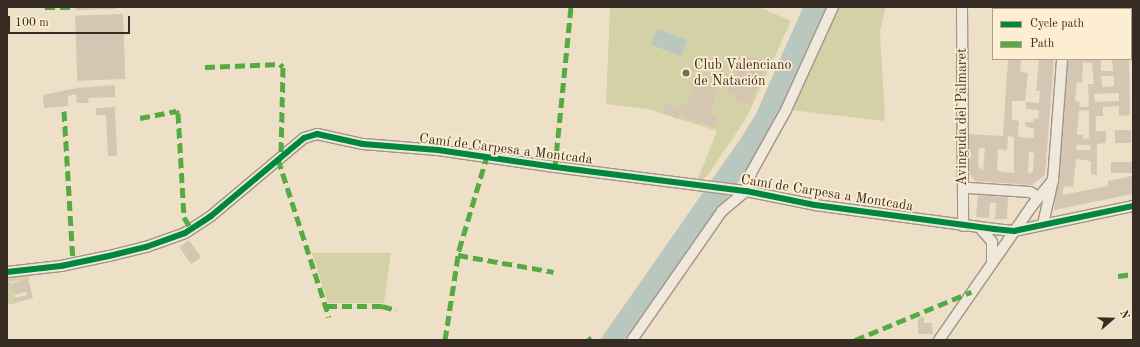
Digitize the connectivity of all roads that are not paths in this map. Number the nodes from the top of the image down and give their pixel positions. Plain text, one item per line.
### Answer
1 (833, 7) edge
2 (962, 7) edge
3 (1062, 60) edge
4 (1053, 180) junction
5 (969, 188) dead end
6 (743, 190) junction
7 (1038, 197) junction
8 (1133, 206) edge
9 (1031, 207) junction
10 (1046, 211) junction
11 (1063, 219) junction
12 (1041, 224) junction
13 (963, 226) junction
14 (1014, 231) junction
15 (996, 234) junction
16 (1001, 251) junction
17 (991, 264) junction
18 (7, 272) edge
19 (632, 340) edge
20 (939, 340) edge

1 - 6 street
2 - 13 street, Avinguda del Palmaret
3 - 4 street
4 - 7 street
4 - 10 street
5 - 7 street
6 - 13 street, Camí de Carpesa a Montcada
6 - 18 street, Camí de Carpesa a Montcada
6 - 19 street
7 - 9 street
8 - 11 street
9 - 10 street
9 - 12 street
9 - 14 street
10 - 11 street
10 - 12 street
11 - 12 street
12 - 14 street
13 - 15 street, Camí de Carpesa a Montcada
14 - 15 street
14 - 16 street
15 - 16 street
15 - 17 street
16 - 17 street
17 - 20 street

